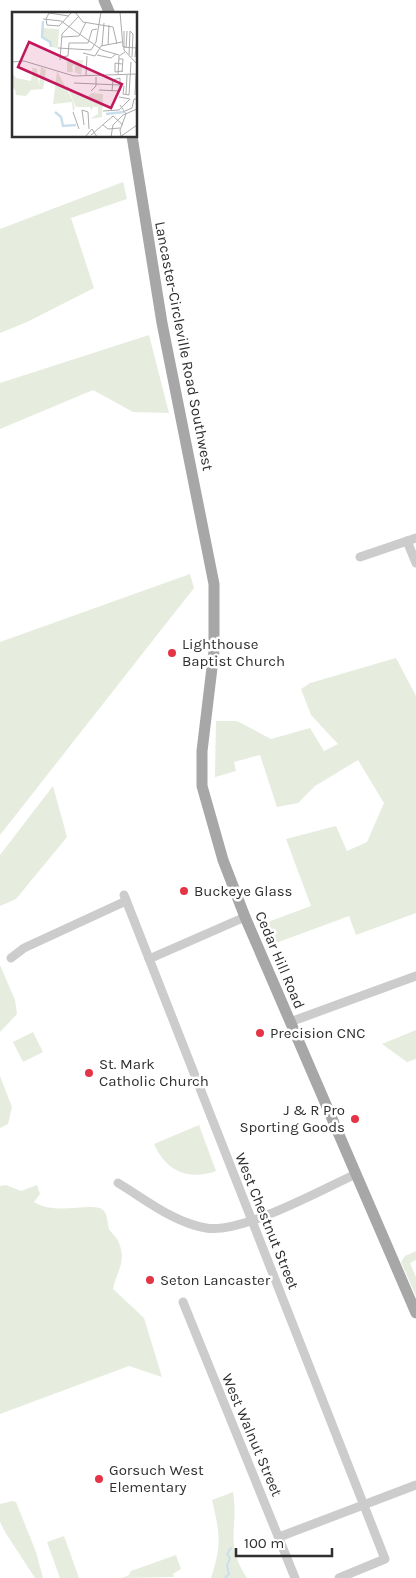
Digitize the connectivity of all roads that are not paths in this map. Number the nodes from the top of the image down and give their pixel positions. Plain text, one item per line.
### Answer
1 (104, 0) edge
2 (109, 12) edge
3 (132, 138) edge
4 (412, 540) edge
5 (360, 557) dead end
6 (416, 563) edge
7 (211, 565) joint
8 (245, 917) junction
9 (10, 958) dead end
10 (149, 959) junction
11 (416, 976) edge
12 (290, 1022) junction
13 (356, 1174) junction
14 (118, 1183) dead end
15 (251, 1220) junction
16 (184, 1302) dead end
17 (416, 1313) edge
18 (416, 1485) edge
19 (365, 1504) junction
20 (279, 1537) junction
21 (350, 1576) edge
22 (295, 1578) edge
23 (339, 1578) edge

1 - 2 main road
3 - 7 main road, Lancaster-Circleville Road Southwest
4 - 5 street
4 - 6 street
7 - 8 main road, Cedar Hill Road
8 - 10 street
8 - 12 main road, Cedar Hill Road
9 - 10 street, West Chestnut Street
10 - 15 street, West Chestnut Street
11 - 12 street
12 - 13 main road, Cedar Hill Road
13 - 15 street
13 - 17 main road, Cedar Hill Road
14 - 15 street
15 - 19 street, West Chestnut Street
16 - 20 street, West Walnut Street
18 - 19 street
19 - 20 street
19 - 21 street, West Chestnut Street
20 - 22 street, West Walnut Street
21 - 23 street

